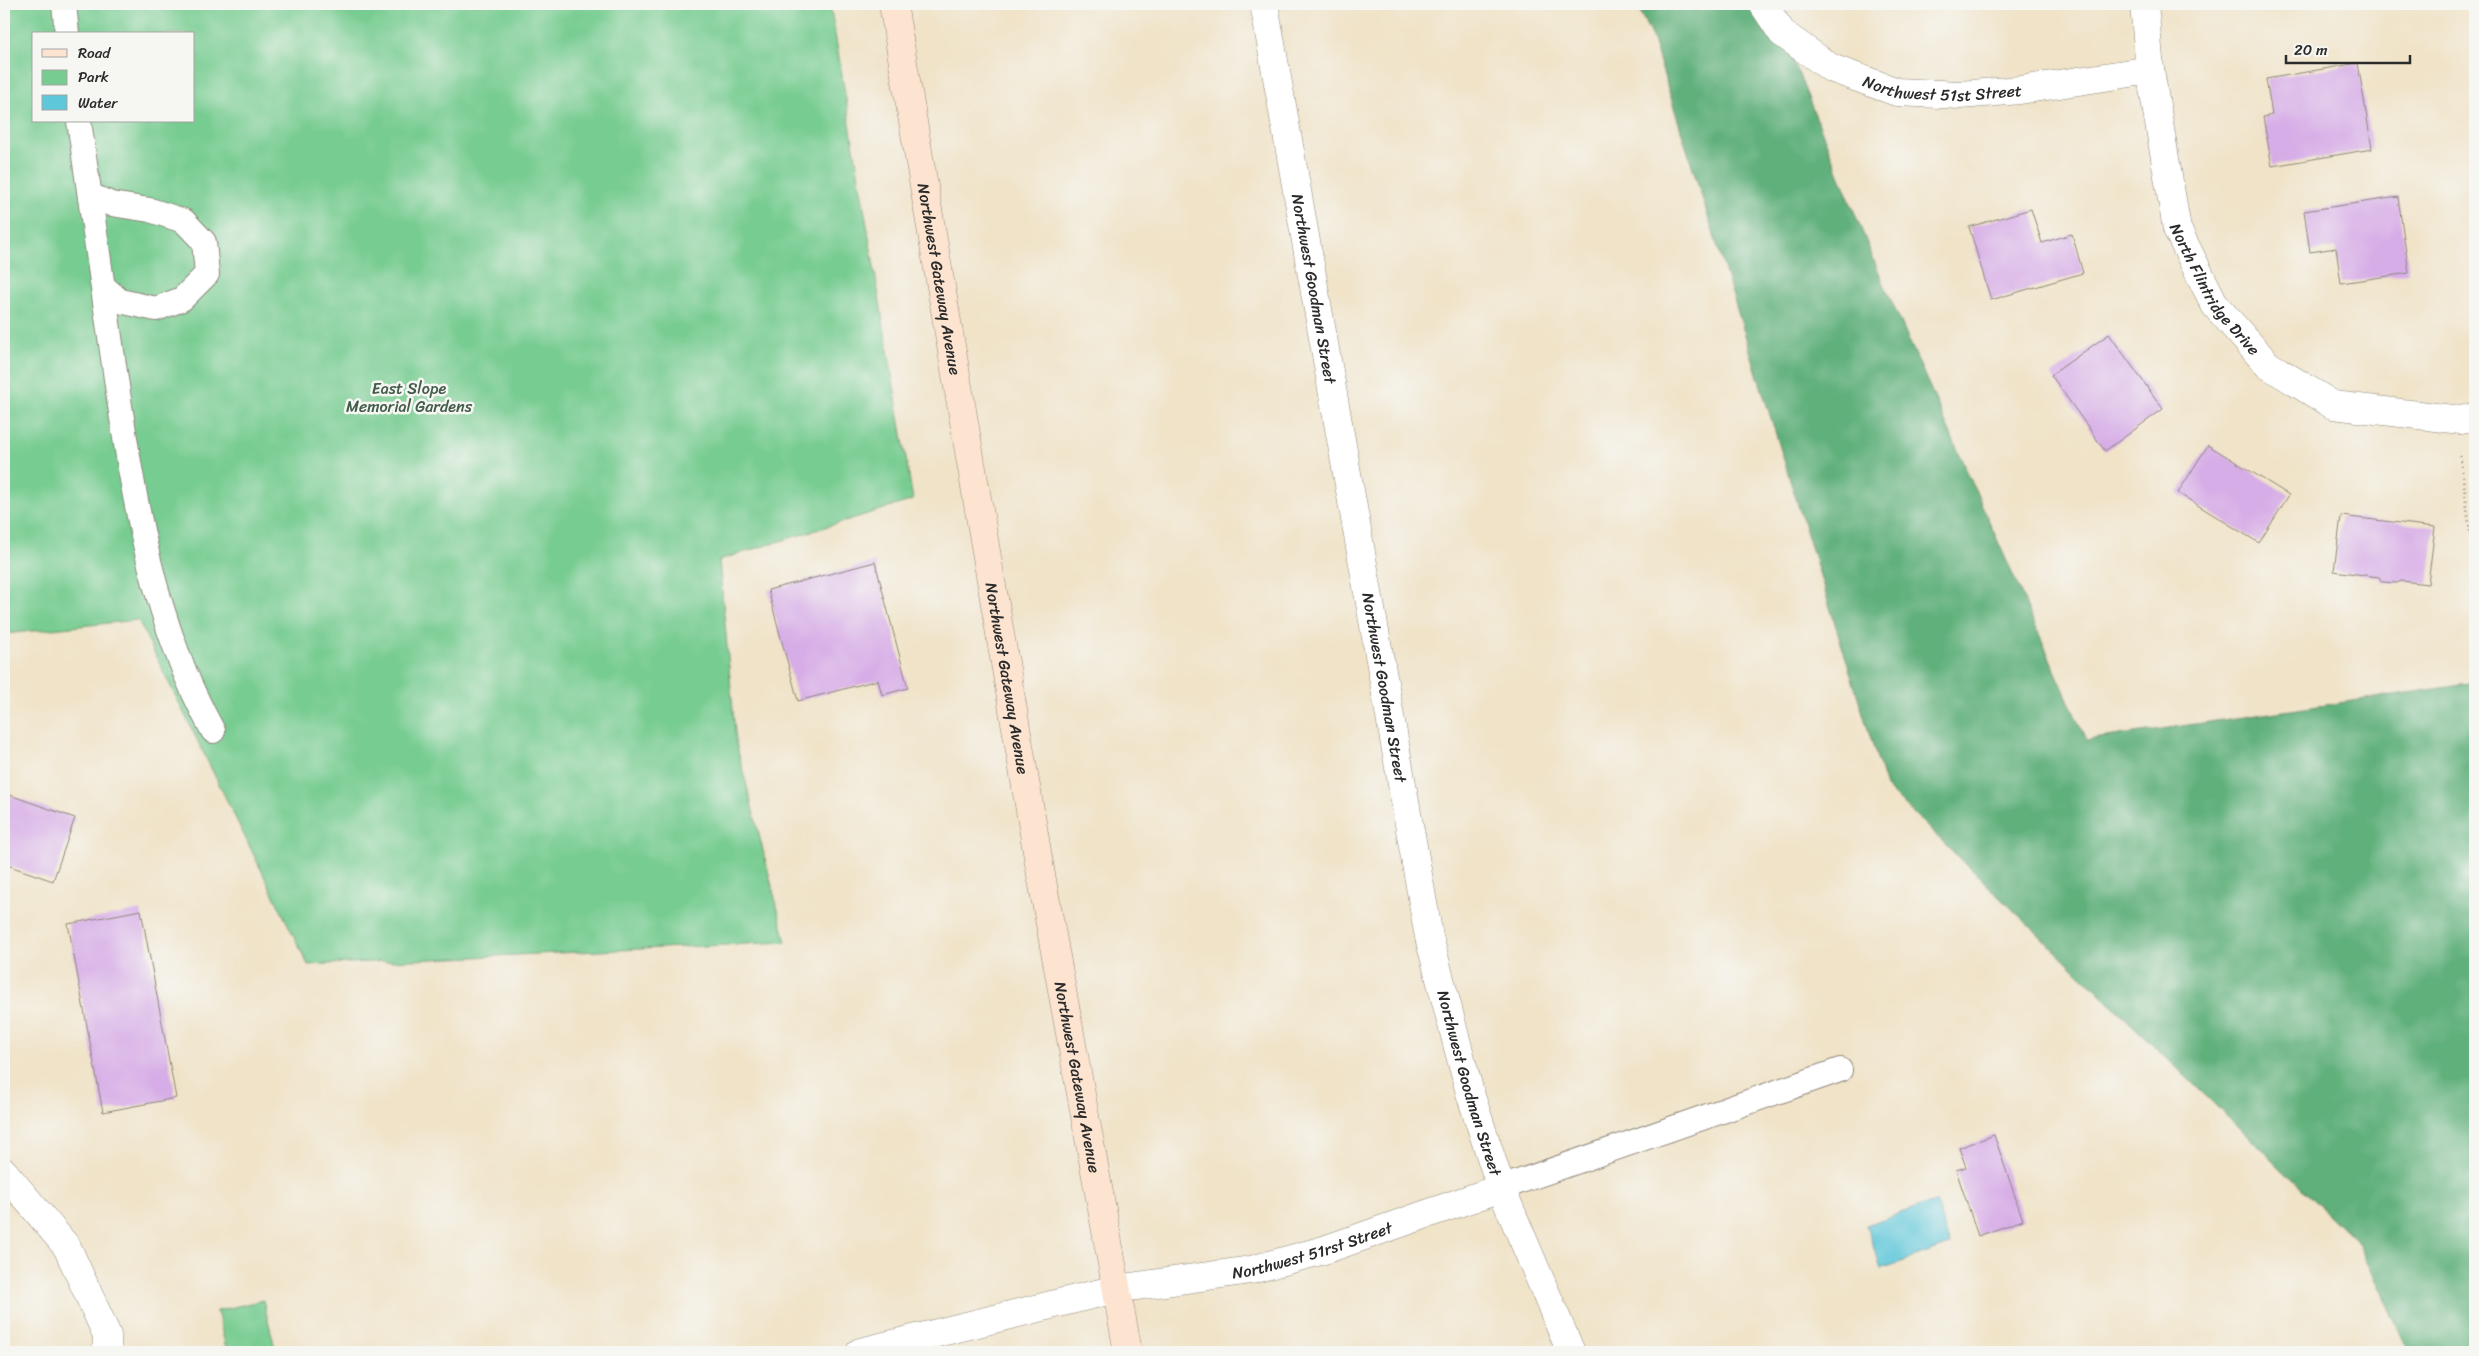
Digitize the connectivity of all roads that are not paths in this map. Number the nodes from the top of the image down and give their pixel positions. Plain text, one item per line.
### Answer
1 (64, 4) edge
2 (893, 4) edge
3 (1264, 4) edge
4 (1764, 4) edge
5 (2144, 4) edge
6 (67, 32) edge
7 (2150, 70) junction
8 (79, 122) edge
9 (90, 196) junction
10 (103, 286) junction
11 (2468, 419) edge
12 (213, 731) dead end
13 (1840, 1070) dead end
14 (4, 1172) edge
15 (1501, 1188) junction
16 (1116, 1289) junction
17 (107, 1352) edge
18 (860, 1352) edge
19 (1128, 1352) edge
20 (1571, 1352) edge

1 - 6 lane
2 - 16 main road, Northwest Gateway Avenue
3 - 15 street, Northwest Goodman Street
4 - 7 street, Northwest 51st Street
5 - 7 street, North Flintridge Drive
7 - 11 street, North Flintridge Drive
8 - 9 lane
9 - 10 lane
9 - 10 lane
10 - 12 lane
13 - 15 lane
14 - 17 street
15 - 16 street, Northwest 51rst Street
15 - 20 street, Northwest Goodman Street
16 - 18 street, Northwest 51rst Street
16 - 19 main road, Northwest Gateway Avenue

